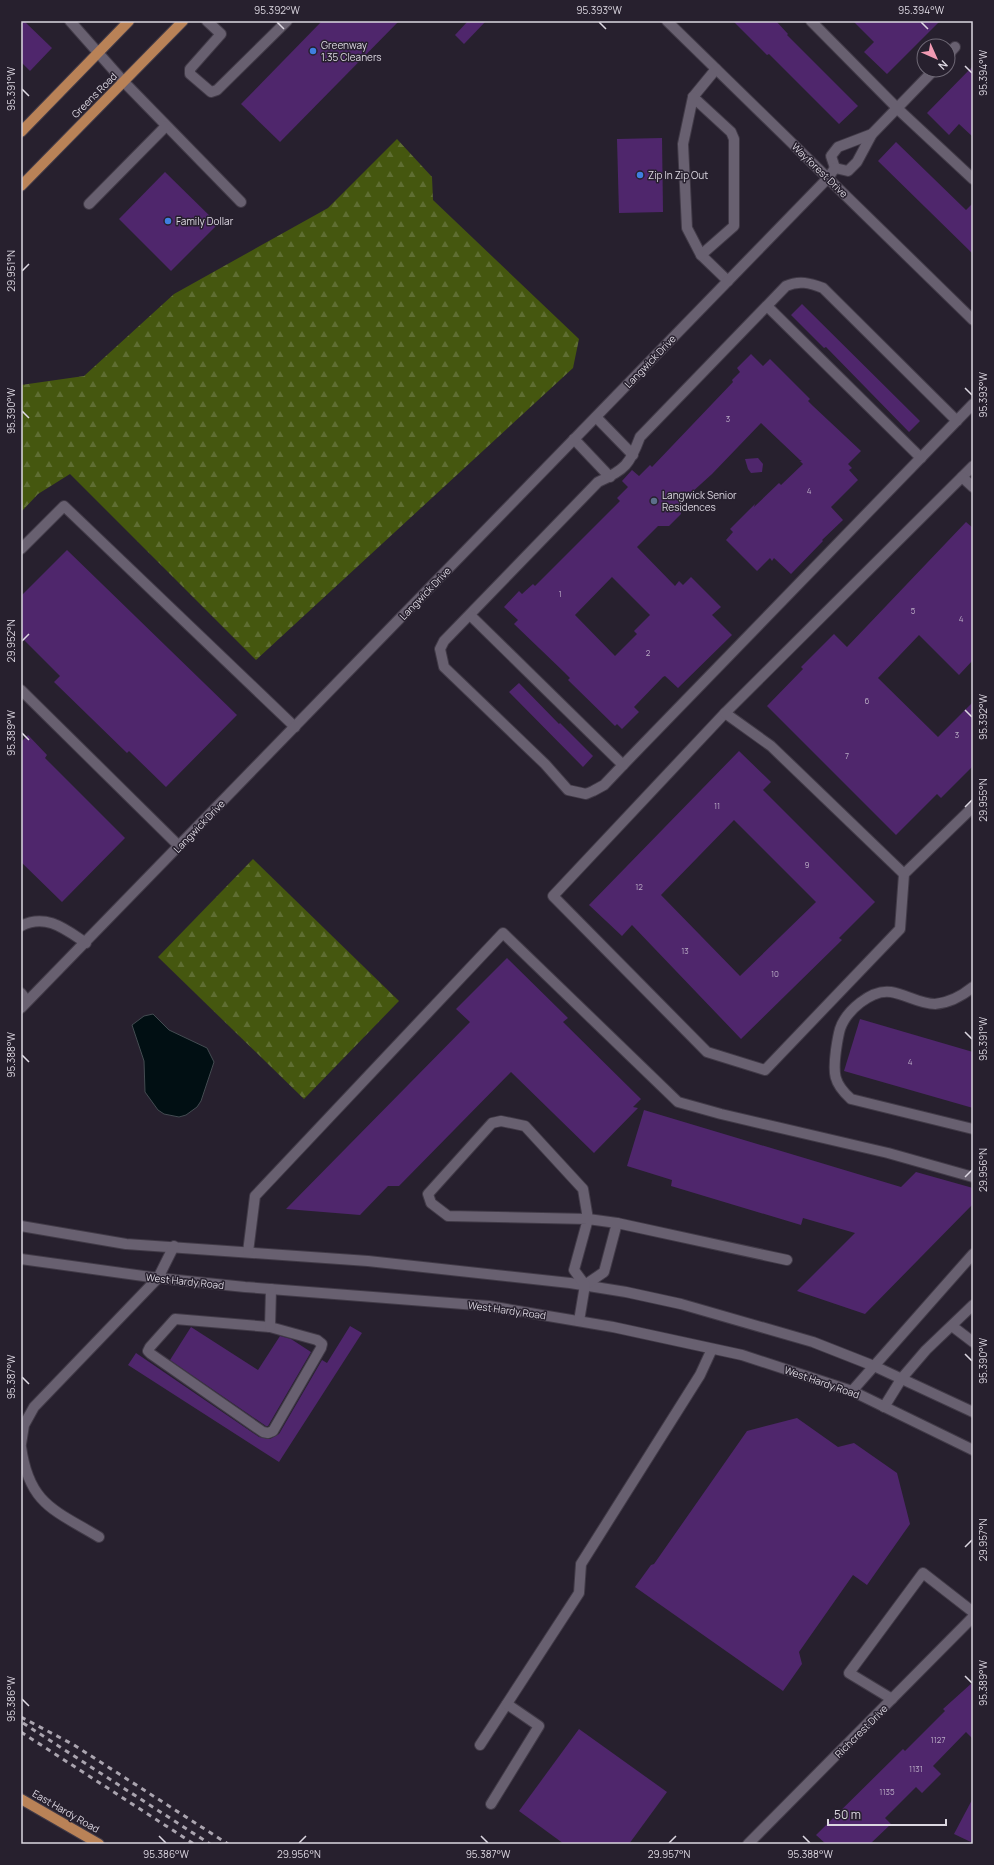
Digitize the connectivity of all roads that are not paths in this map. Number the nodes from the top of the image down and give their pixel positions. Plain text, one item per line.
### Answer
1 (70, 21) edge
2 (129, 21) edge
3 (183, 21) edge
4 (207, 21) edge
5 (287, 21) edge
6 (667, 21) edge
7 (811, 21) edge
8 (98, 53) junction
9 (716, 69) junction
10 (927, 78) edge
11 (124, 82) junction
12 (693, 97) junction
13 (898, 109) junction
14 (166, 126) junction
15 (21, 132) edge
16 (872, 134) junction
17 (835, 168) junction
18 (828, 178) junction
19 (973, 179) edge
20 (21, 186) edge
21 (241, 202) dead end
22 (89, 204) dead end
23 (701, 255) junction
24 (728, 281) junction
25 (767, 306) junction
26 (973, 320) edge
27 (973, 404) edge
28 (596, 417) junction
29 (956, 421) junction
30 (574, 439) junction
31 (633, 455) junction
32 (921, 458) junction
33 (973, 466) edge
34 (610, 477) junction
35 (962, 477) junction
36 (973, 487) edge
37 (21, 550) edge
38 (470, 615) junction
39 (21, 690) edge
40 (725, 713) junction
41 (295, 727) junction
42 (623, 765) junction
43 (973, 807) edge
44 (179, 846) junction
45 (904, 874) junction
46 (21, 926) edge
47 (86, 943) junction
48 (973, 986) edge
49 (23, 1001) edge
50 (973, 1129) edge
51 (973, 1177) edge
52 (588, 1219) junction
53 (617, 1223) junction
54 (21, 1226) edge
55 (174, 1246) junction
56 (248, 1252) junction
57 (973, 1254) edge
58 (21, 1259) edge
59 (787, 1260) dead end
60 (158, 1278) junction
61 (585, 1285) junction
62 (271, 1289) junction
63 (973, 1305) edge
64 (579, 1321) junction
65 (952, 1326) junction
66 (270, 1327) junction
67 (973, 1342) edge
68 (712, 1349) junction
69 (874, 1366) junction
70 (902, 1378) junction
71 (852, 1391) junction
72 (884, 1407) junction
73 (973, 1412) edge
74 (21, 1444) edge
75 (21, 1447) edge
76 (973, 1450) edge
77 (98, 1537) dead end
78 (973, 1612) edge
79 (973, 1617) edge
80 (892, 1699) junction
81 (507, 1704) junction
82 (480, 1745) dead end
83 (21, 1799) edge
84 (491, 1804) dead end
85 (99, 1844) edge
86 (748, 1844) edge

1 - 8 street
2 - 8 main road
3 - 11 main road, Greens Road
4 - 5 street
6 - 9 street, Wayforest Drive
7 - 13 street
8 - 11 street
8 - 15 main road
9 - 12 street
9 - 18 street, Wayforest Drive
10 - 13 street
11 - 14 street
11 - 20 main road, Greens Road
12 - 23 street
12 - 23 street
13 - 16 street
13 - 19 street
14 - 21 street
14 - 22 street
16 - 17 street
16 - 17 street
17 - 18 street, Langwick Drive
18 - 24 street, Langwick Drive
18 - 26 street, Wayforest Drive
23 - 24 street
24 - 28 street, Langwick Drive
25 - 29 street
25 - 31 street
25 - 32 street
27 - 29 street
28 - 30 street, Langwick Drive
28 - 31 street
29 - 32 street
30 - 34 street
30 - 41 street, Langwick Drive
31 - 34 street
32 - 42 street
33 - 35 street
34 - 38 street
35 - 36 street
35 - 40 street
37 - 41 street
38 - 42 street
38 - 42 street
39 - 44 street
40 - 45 street
40 - 45 street
41 - 44 street, Langwick Drive
43 - 45 street
44 - 47 street, Langwick Drive
46 - 47 street
47 - 49 street, Langwick Drive
48 - 50 street
51 - 56 street
52 - 52 street
52 - 53 street
52 - 61 street
53 - 59 street
53 - 61 street
54 - 55 street
55 - 56 street
55 - 60 street
56 - 61 street
57 - 69 street
58 - 60 street, West Hardy Road
60 - 62 street, West Hardy Road
60 - 74 street
61 - 64 street
61 - 69 street
62 - 64 street, West Hardy Road
62 - 66 street
63 - 65 street
64 - 68 street, West Hardy Road
65 - 67 street
65 - 70 street
66 - 66 street
68 - 71 street, West Hardy Road
68 - 81 street
69 - 70 street
69 - 71 street
70 - 72 street
70 - 73 street
71 - 72 street, West Hardy Road
72 - 76 street, West Hardy Road
75 - 77 street
78 - 80 street
79 - 80 street, Richcrest Drive
80 - 86 street, Richcrest Drive
81 - 82 street
81 - 84 street
83 - 85 main road, East Hardy Road

